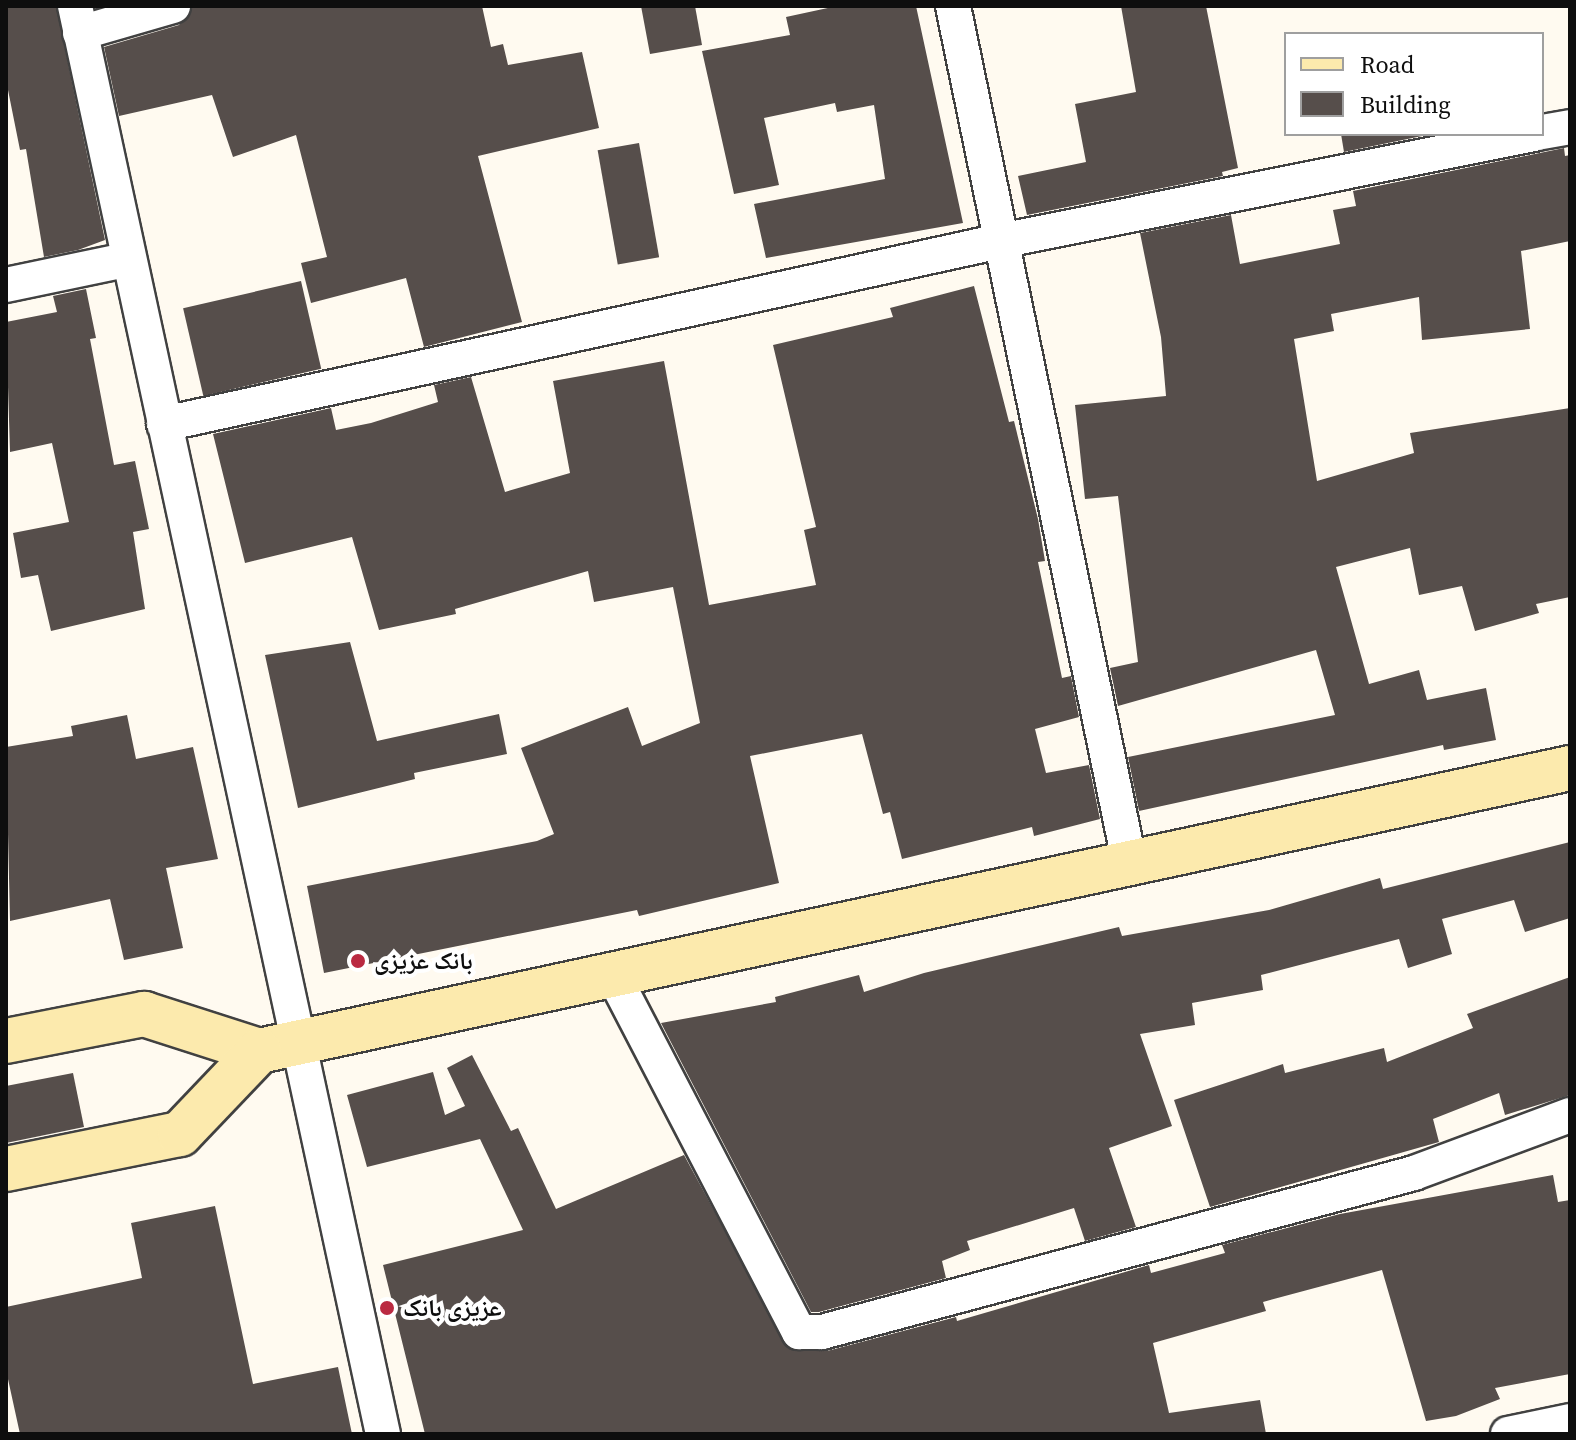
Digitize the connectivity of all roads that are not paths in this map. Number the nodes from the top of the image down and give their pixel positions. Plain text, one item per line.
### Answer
1 (173, 6) edge
2 (953, 6) edge
3 (77, 19) edge
4 (1570, 127) edge
5 (1544, 132) edge
6 (1524, 136) edge
7 (1005, 240) junction
8 (126, 260) junction
9 (6, 285) edge
10 (164, 424) junction
11 (1570, 768) edge
12 (1129, 860) junction
13 (612, 973) junction
14 (6, 1041) edge
15 (278, 1046) junction
16 (1570, 1115) edge
17 (6, 1169) edge
18 (1570, 1421) edge
19 (383, 1434) edge
20 (1508, 1434) edge

1 - 3 street
2 - 7 street
3 - 8 street
4 - 5 street
6 - 7 street
7 - 10 street
7 - 12 street
8 - 9 street
8 - 10 street
10 - 15 street
11 - 12 street
12 - 13 street
13 - 15 street
13 - 16 street
14 - 15 street
15 - 17 street
15 - 19 street
18 - 20 street

